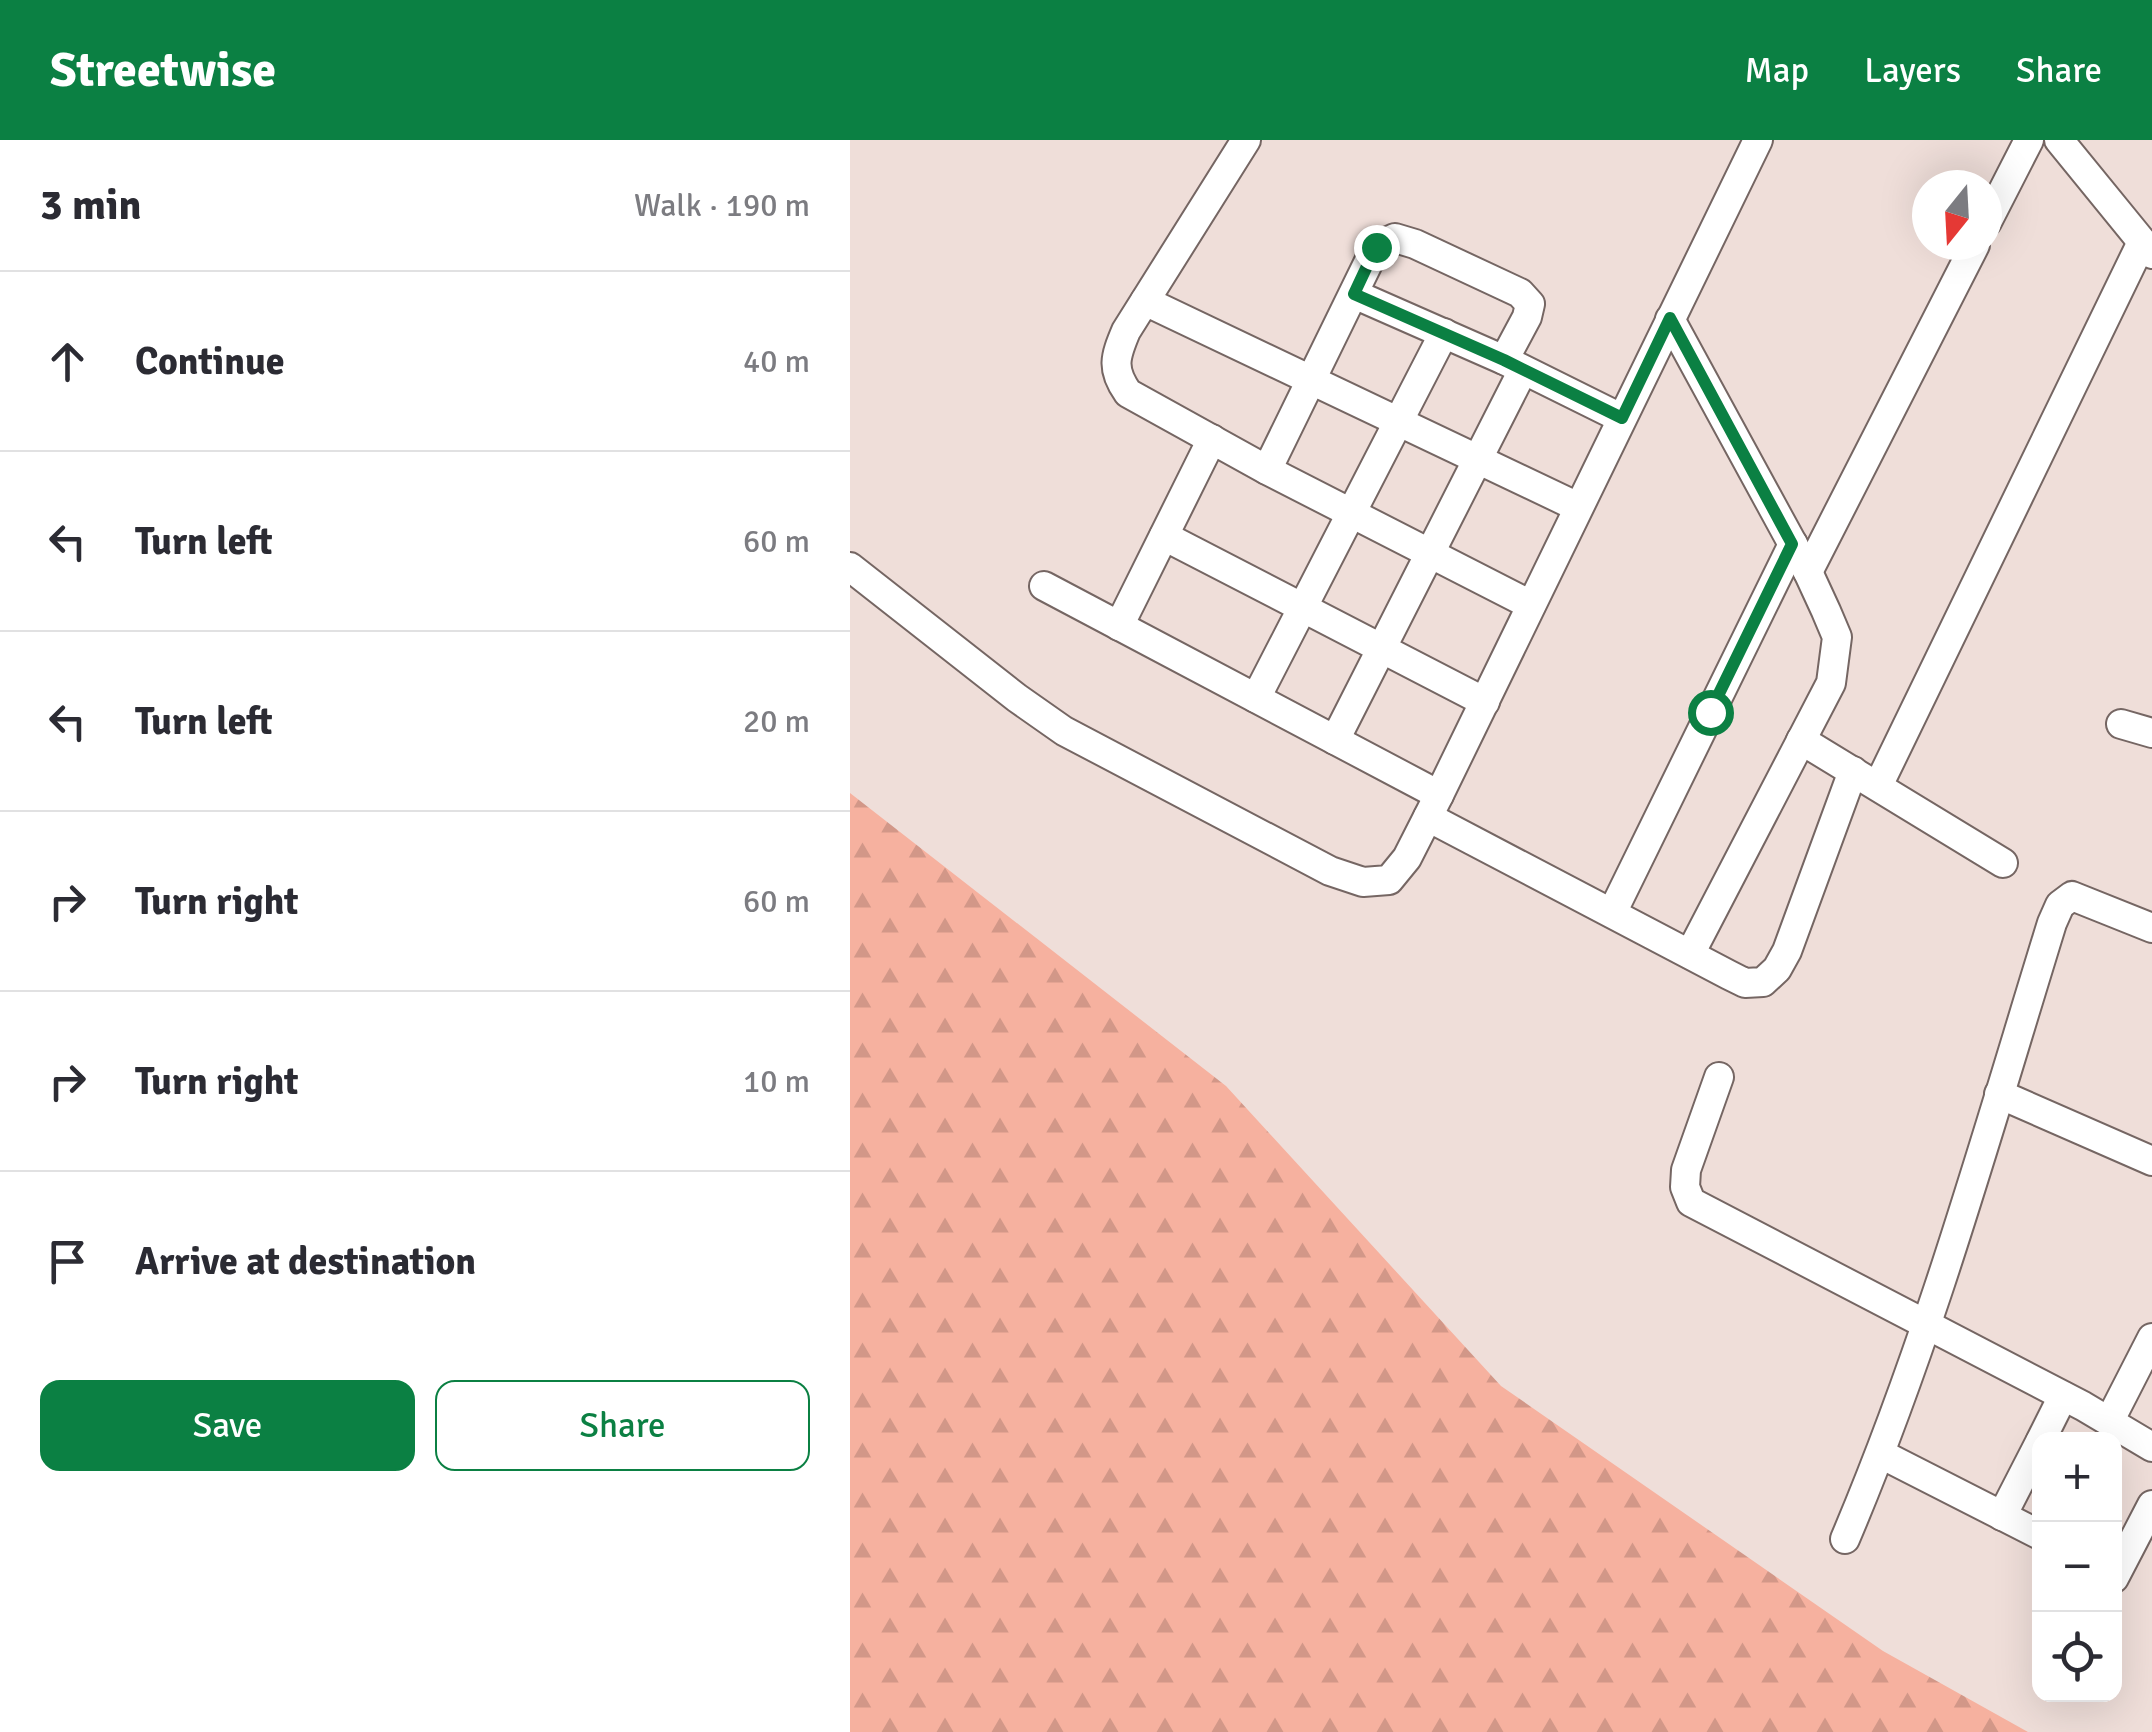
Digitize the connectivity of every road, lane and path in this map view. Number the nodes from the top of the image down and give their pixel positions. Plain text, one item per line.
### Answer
1 (1246, 140) edge
2 (1758, 140) edge
3 (2029, 140) edge
4 (2059, 140) edge
5 (2002, 193) edge
6 (2147, 248) edge
7 (1968, 260) edge
8 (1354, 294) junction
9 (1145, 301) junction
10 (1670, 318) junction
11 (1444, 333) junction
12 (1514, 365) junction
13 (1312, 380) junction
14 (1622, 418) junction
15 (1398, 423) junction
16 (1212, 439) junction
17 (1477, 462) junction
18 (1267, 470) junction
19 (1578, 507) junction
20 (1353, 514) junction
21 (1164, 536) junction
22 (1792, 544) junction
23 (1432, 554) junction
24 (850, 568) edge
25 (1808, 572) junction
26 (1044, 586) dead end
27 (1531, 605) junction
28 (1303, 608) junction
29 (1119, 626) junction
30 (1382, 648) junction
31 (1256, 698) junction
32 (1484, 702) junction
33 (2121, 724) dead end
34 (2152, 733) edge
35 (1335, 740) junction
36 (1801, 740) junction
37 (1852, 771) junction
38 (1878, 786) junction
39 (1434, 806) junction
40 (2003, 863) dead end
41 (1612, 913) junction
42 (2152, 928) edge
43 (1690, 954) junction
44 (1718, 1077) dead end
45 (2000, 1094) junction
46 (2152, 1161) edge
47 (1928, 1326) junction
48 (2152, 1338) edge
49 (2063, 1396) junction
50 (2110, 1420) junction
51 (2045, 1432) edge
52 (2152, 1446) edge
53 (1881, 1454) junction
54 (2032, 1457) edge
55 (2152, 1505) edge
56 (2002, 1516) junction
57 (2032, 1531) edge
58 (1845, 1538) dead end
59 (2122, 1562) edge

1 - 9 street
2 - 10 street
3 - 5 street
4 - 6 street
6 - 38 street
7 - 25 street
8 - 11 street
8 - 12 street
8 - 13 street
9 - 13 street
9 - 16 street
10 - 14 street
10 - 22 street
11 - 12 street
11 - 15 street
12 - 14 street
12 - 17 street
13 - 15 street
13 - 18 street
14 - 19 street
15 - 17 street
15 - 20 street
16 - 18 street
16 - 21 street
17 - 19 street
17 - 23 street
18 - 20 street
19 - 27 street
20 - 23 street
20 - 28 street
21 - 28 street
21 - 29 street
22 - 25 street
22 - 41 street
23 - 27 street
23 - 30 street
24 - 39 street
25 - 36 street
26 - 29 street
27 - 32 street
28 - 30 street
28 - 31 street
29 - 31 street
30 - 32 street
30 - 35 street
31 - 35 street
32 - 39 street
33 - 34 street
35 - 39 street
36 - 37 street
36 - 43 street
37 - 38 street
37 - 43 street
38 - 40 street
39 - 41 street
41 - 43 street
42 - 45 street
44 - 47 street
45 - 46 street
45 - 47 street
47 - 49 street
47 - 53 street
48 - 50 street
49 - 50 street
49 - 51 street
50 - 52 street
53 - 56 street
53 - 58 street
54 - 56 street
55 - 59 street
56 - 57 street

